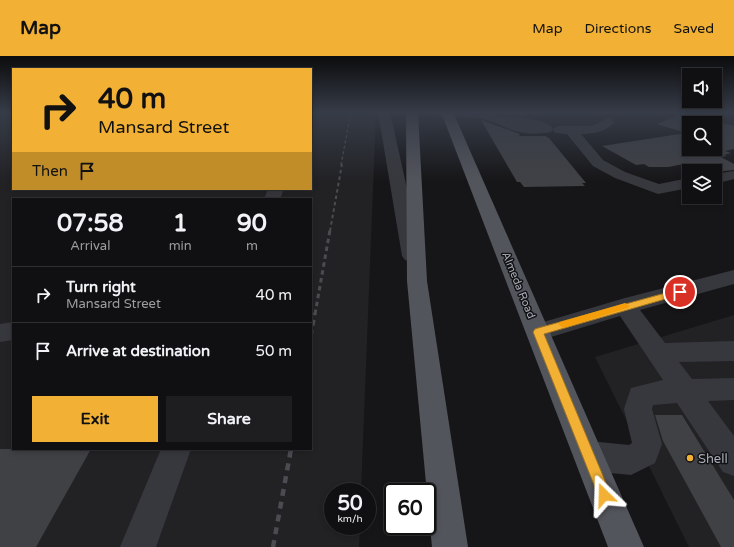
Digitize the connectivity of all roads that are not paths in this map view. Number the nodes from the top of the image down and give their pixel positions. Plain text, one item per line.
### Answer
1 (388, 135) edge
2 (413, 135) edge
3 (453, 135) edge
4 (574, 135) edge
5 (734, 175) edge
6 (722, 178) edge
7 (682, 184) edge
8 (734, 278) edge
9 (417, 281) junction
10 (625, 306) junction
11 (12, 331) edge
12 (538, 332) junction
13 (0, 333) edge
14 (734, 351) edge
15 (658, 353) junction
16 (734, 389) edge
17 (685, 391) junction
18 (176, 450) edge
19 (588, 456) junction
20 (734, 461) edge
21 (138, 547) edge
22 (450, 547) edge
23 (626, 547) edge

1 - 9 street
2 - 9 main road
3 - 12 main road, Almeda Road
4 - 7 street
5 - 6 street
8 - 10 street
9 - 22 main road
10 - 12 street
10 - 15 street
11 - 13 street
12 - 19 main road, Almeda Road
14 - 15 street
15 - 17 street
16 - 17 street
17 - 19 street
17 - 20 street
18 - 21 street
19 - 23 main road, Almeda Road

